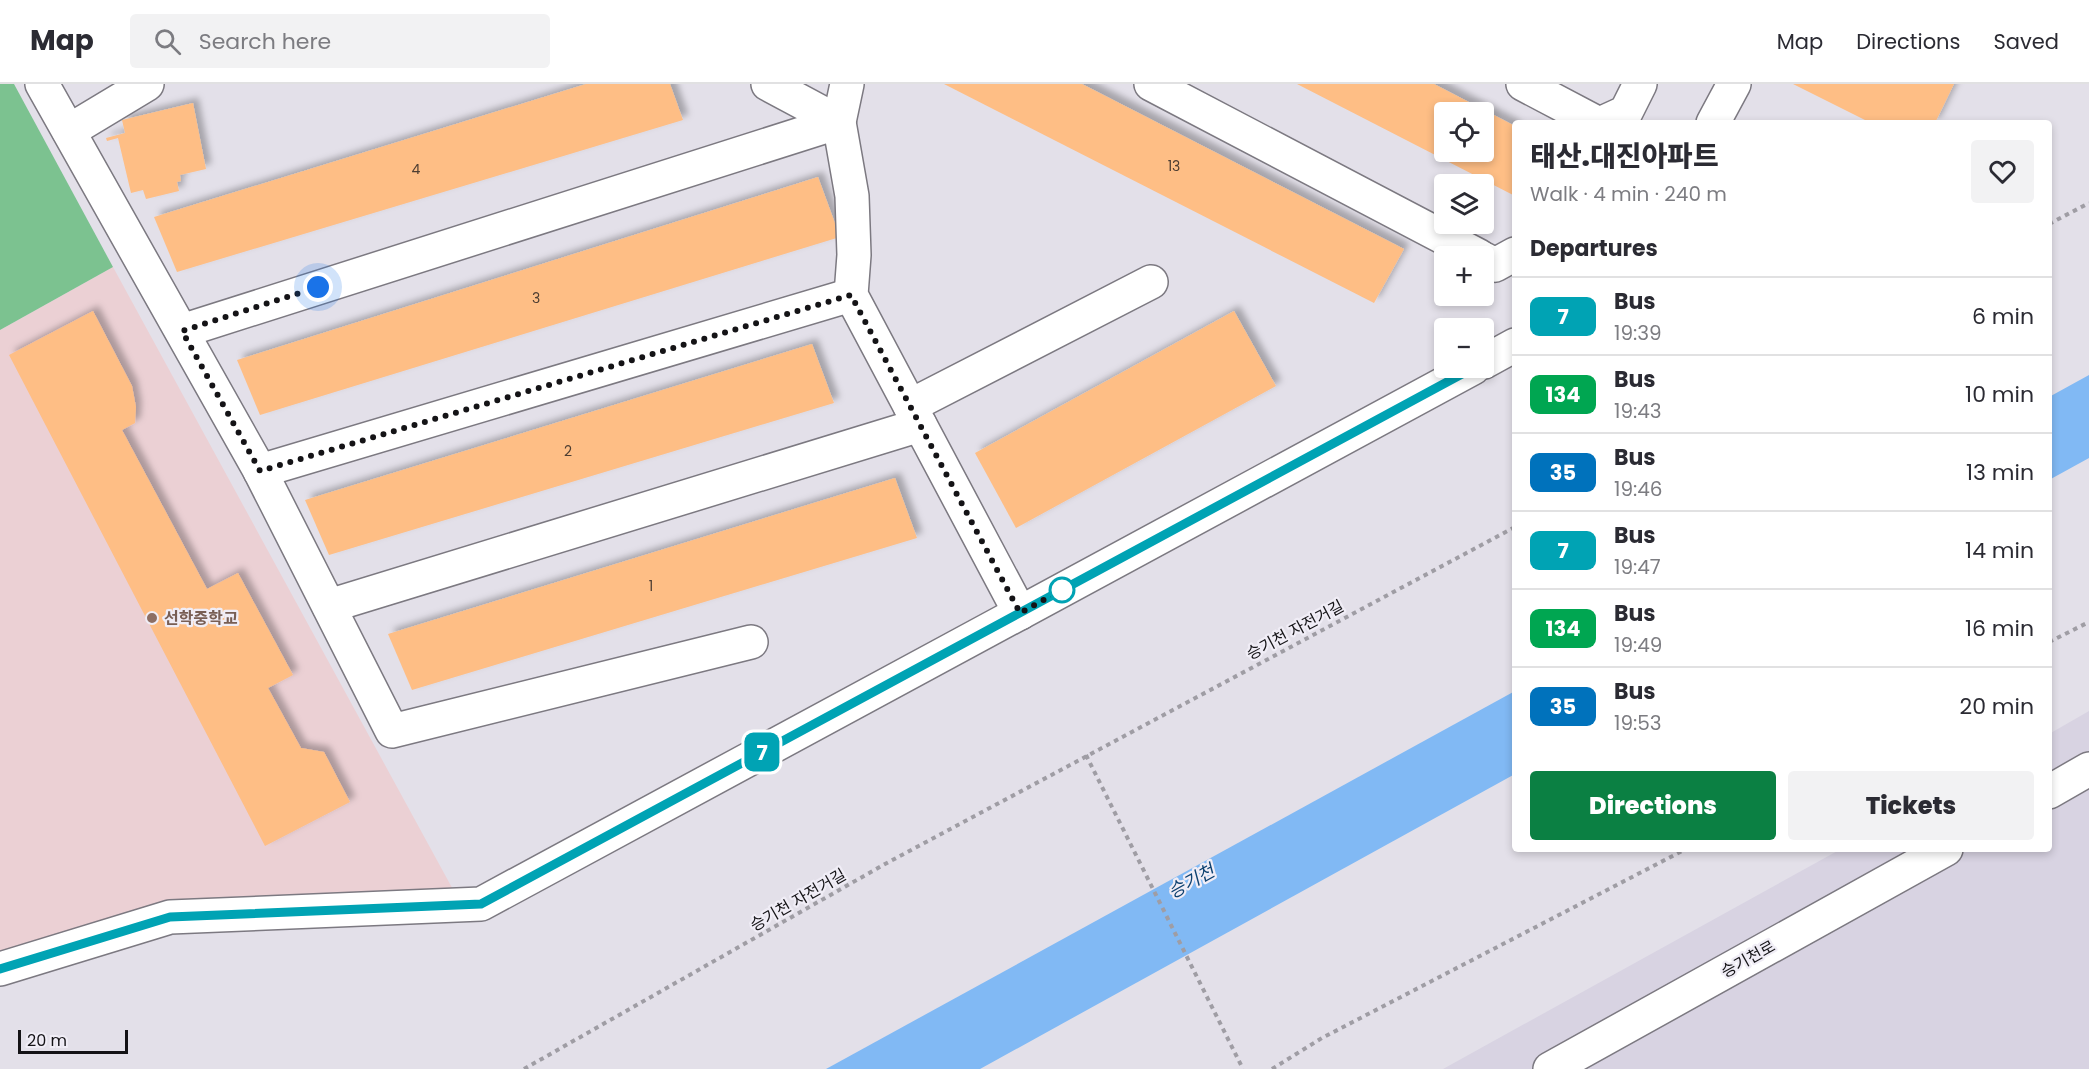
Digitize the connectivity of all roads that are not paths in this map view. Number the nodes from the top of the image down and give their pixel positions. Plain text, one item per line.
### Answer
1 (42, 84) edge
2 (147, 84) edge
3 (768, 84) edge
4 (847, 84) edge
5 (1151, 84) edge
6 (1524, 84) edge
7 (1640, 84) edge
8 (1734, 84) edge
9 (1591, 120) edge
10 (1609, 120) edge
11 (1715, 120) edge
12 (839, 122) junction
13 (69, 131) junction
14 (1460, 246) edge
15 (1512, 256) edge
16 (1494, 264) edge
17 (1151, 282) dead end
18 (851, 295) junction
19 (182, 331) junction
20 (1512, 347) edge
21 (1494, 357) edge
22 (1455, 378) edge
23 (915, 415) junction
24 (260, 471) junction
25 (328, 606) junction
26 (1020, 613) junction
27 (751, 642) dead end
28 (2089, 770) edge
29 (2052, 790) edge
30 (1941, 852) edge
31 (0, 969) edge
32 (1550, 1069) edge

1 - 13 street
2 - 13 street
3 - 12 street
4 - 12 street
5 - 14 street
6 - 9 street
7 - 10 street
8 - 11 street
12 - 18 street
12 - 19 street
13 - 19 street
15 - 16 street
17 - 23 street
18 - 23 street
18 - 24 street
19 - 24 street
20 - 21 street
22 - 26 street
23 - 25 street
23 - 26 street
24 - 25 street
25 - 27 street
26 - 31 street
28 - 29 street
30 - 32 street, 승기천로

